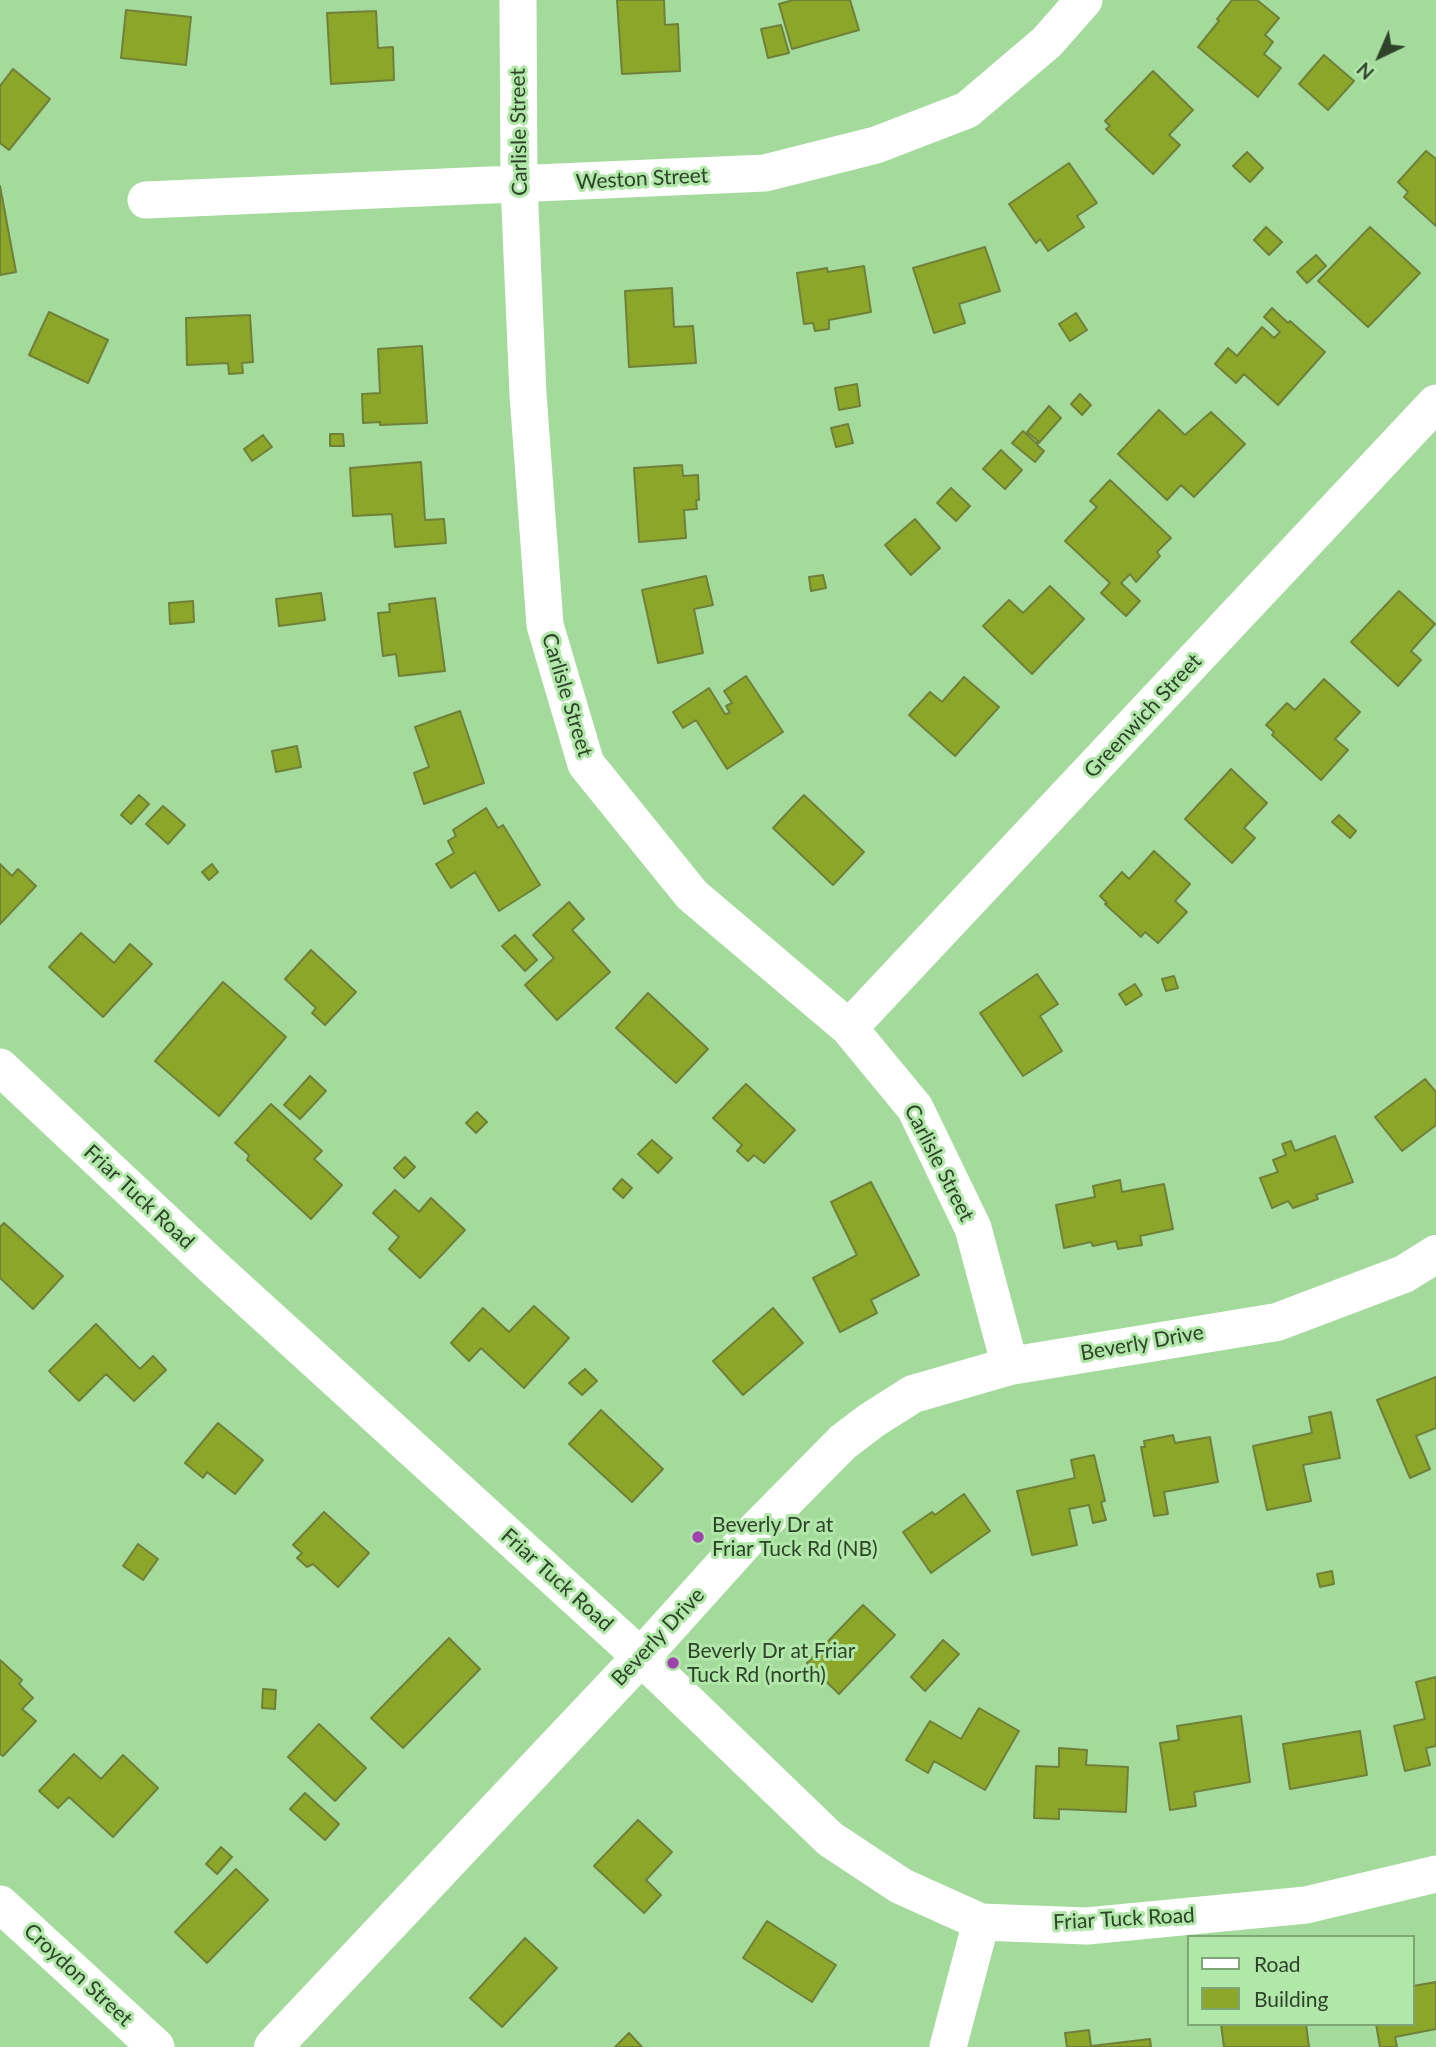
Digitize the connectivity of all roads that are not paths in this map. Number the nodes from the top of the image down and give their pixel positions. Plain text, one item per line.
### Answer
1 (518, 0) edge
2 (1084, 0) edge
3 (519, 184) junction
4 (146, 200) dead end
5 (1436, 403) edge
6 (849, 1028) junction
7 (0, 1067) edge
8 (1436, 1254) edge
9 (1010, 1366) junction
10 (641, 1657) junction
11 (1436, 1874) edge
12 (0, 1904) edge
13 (981, 1922) junction
14 (156, 2047) edge
15 (273, 2047) edge
16 (948, 2047) edge

1 - 3 street, Carlisle Street
2 - 3 street, Weston Street
3 - 4 street, Weston Street
3 - 6 street, Carlisle Street
5 - 6 street, Greenwich Street
6 - 9 street, Carlisle Street
7 - 10 street, Friar Tuck Road
8 - 9 street, Beverly Drive
9 - 10 street, Beverly Drive
10 - 13 street, Friar Tuck Road
10 - 15 street, Beverly Drive
11 - 13 street, Friar Tuck Road
12 - 14 street, Croydon Street
13 - 16 street

